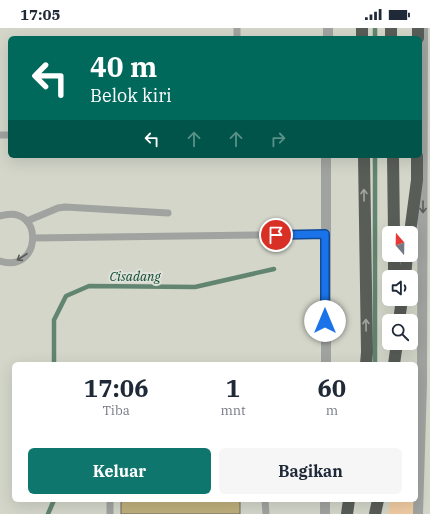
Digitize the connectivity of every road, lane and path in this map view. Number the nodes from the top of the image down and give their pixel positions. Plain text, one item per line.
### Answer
1 (423, 28) edge
2 (326, 158) edge
3 (364, 158) edge
4 (393, 158) edge
5 (417, 158) edge
6 (168, 213) dead end
7 (0, 216) edge
8 (27, 221) junction
9 (394, 226) edge
10 (411, 226) edge
11 (325, 234) junction
12 (34, 238) junction
13 (0, 260) edge
14 (393, 350) edge
15 (396, 350) edge
16 (326, 362) edge
17 (366, 362) edge
18 (393, 362) edge
19 (393, 362) edge
20 (110, 502) edge
21 (266, 502) edge
22 (325, 502) edge
23 (349, 502) edge
24 (378, 502) edge
25 (110, 514) edge
26 (266, 514) edge
27 (325, 514) edge
28 (347, 514) edge
29 (375, 514) edge
30 (418, 514) edge

1 -> 30 street
2 - 11 street
17 -> 3 highway
4 - 9 highway
5 - 10 highway
6 - 8 lane
7 - 8 lane
8 - 12 lane
11 - 12 lane
11 - 16 street
12 -> 13 lane
14 - 18 highway
15 - 19 highway
20 - 25 lane
21 - 26 lane
22 - 27 street
23 - 28 highway
24 - 29 highway

